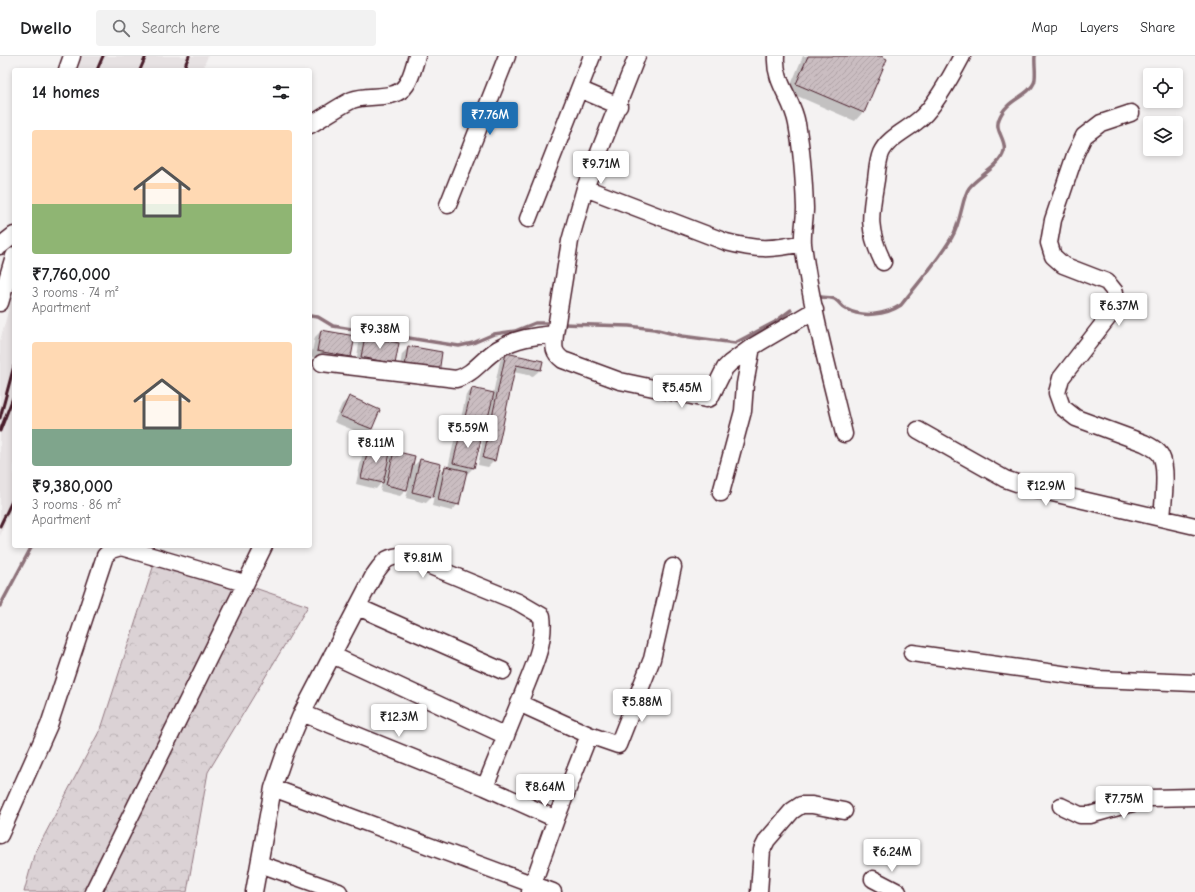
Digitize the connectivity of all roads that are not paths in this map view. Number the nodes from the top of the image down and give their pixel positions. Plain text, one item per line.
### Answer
1 (72, 56) edge
2 (417, 56) edge
3 (507, 56) edge
4 (592, 56) edge
5 (638, 56) edge
6 (776, 56) edge
7 (962, 56) edge
8 (68, 68) edge
9 (579, 89) junction
10 (619, 106) junction
11 (1131, 113) dead end
12 (312, 124) edge
13 (585, 188) junction
14 (448, 205) dead end
15 (528, 219) dead end
16 (12, 237) edge
17 (803, 243) junction
18 (0, 246) edge
19 (883, 262) dead end
20 (12, 263) edge
21 (0, 303) edge
22 (815, 310) junction
23 (555, 331) junction
24 (752, 347) junction
25 (322, 363) dead end
26 (918, 430) dead end
27 (844, 434) dead end
28 (721, 493) dead end
29 (1162, 518) junction
30 (1195, 526) edge
31 (118, 548) edge
32 (124, 548) edge
33 (263, 548) edge
34 (673, 567) dead end
35 (244, 583) junction
36 (358, 607) junction
37 (912, 653) dead end
38 (332, 655) junction
39 (503, 671) dead end
40 (1195, 683) edge
41 (519, 703) junction
42 (302, 713) junction
43 (589, 735) junction
44 (506, 736) junction
45 (485, 787) junction
46 (272, 788) junction
47 (1195, 798) edge
48 (1061, 806) dead end
49 (844, 811) dead end
50 (556, 819) junction
51 (0, 835) edge
52 (260, 864) junction
53 (874, 880) dead end
54 (532, 888) edge
55 (93, 892) edge
56 (254, 892) edge
57 (339, 892) edge
58 (553, 892) edge
59 (759, 892) edge
60 (898, 892) edge

1 - 8 street
2 - 12 street
3 - 14 street
4 - 9 street
5 - 10 street
6 - 17 street
7 - 19 street
9 - 10 street
9 - 15 street
10 - 13 street
11 - 29 street
13 - 17 street
13 - 23 street
16 - 18 street
17 - 22 street
20 - 21 street
22 - 24 street
22 - 27 street
23 - 24 street
23 - 25 street
24 - 28 street
26 - 29 street
29 - 30 street
31 - 51 street
32 - 35 street
33 - 35 street
34 - 43 street
35 - 55 street
36 - 38 street
36 - 39 street
36 - 41 street
37 - 40 street
38 - 42 street
38 - 44 street
41 - 43 street
41 - 44 street
42 - 45 street
42 - 46 street
43 - 50 street
44 - 45 street
45 - 50 street
46 - 52 street
46 - 54 street
47 - 48 street
49 - 59 street
50 - 54 street
52 - 56 street
52 - 57 street
53 - 60 street
54 - 58 street

